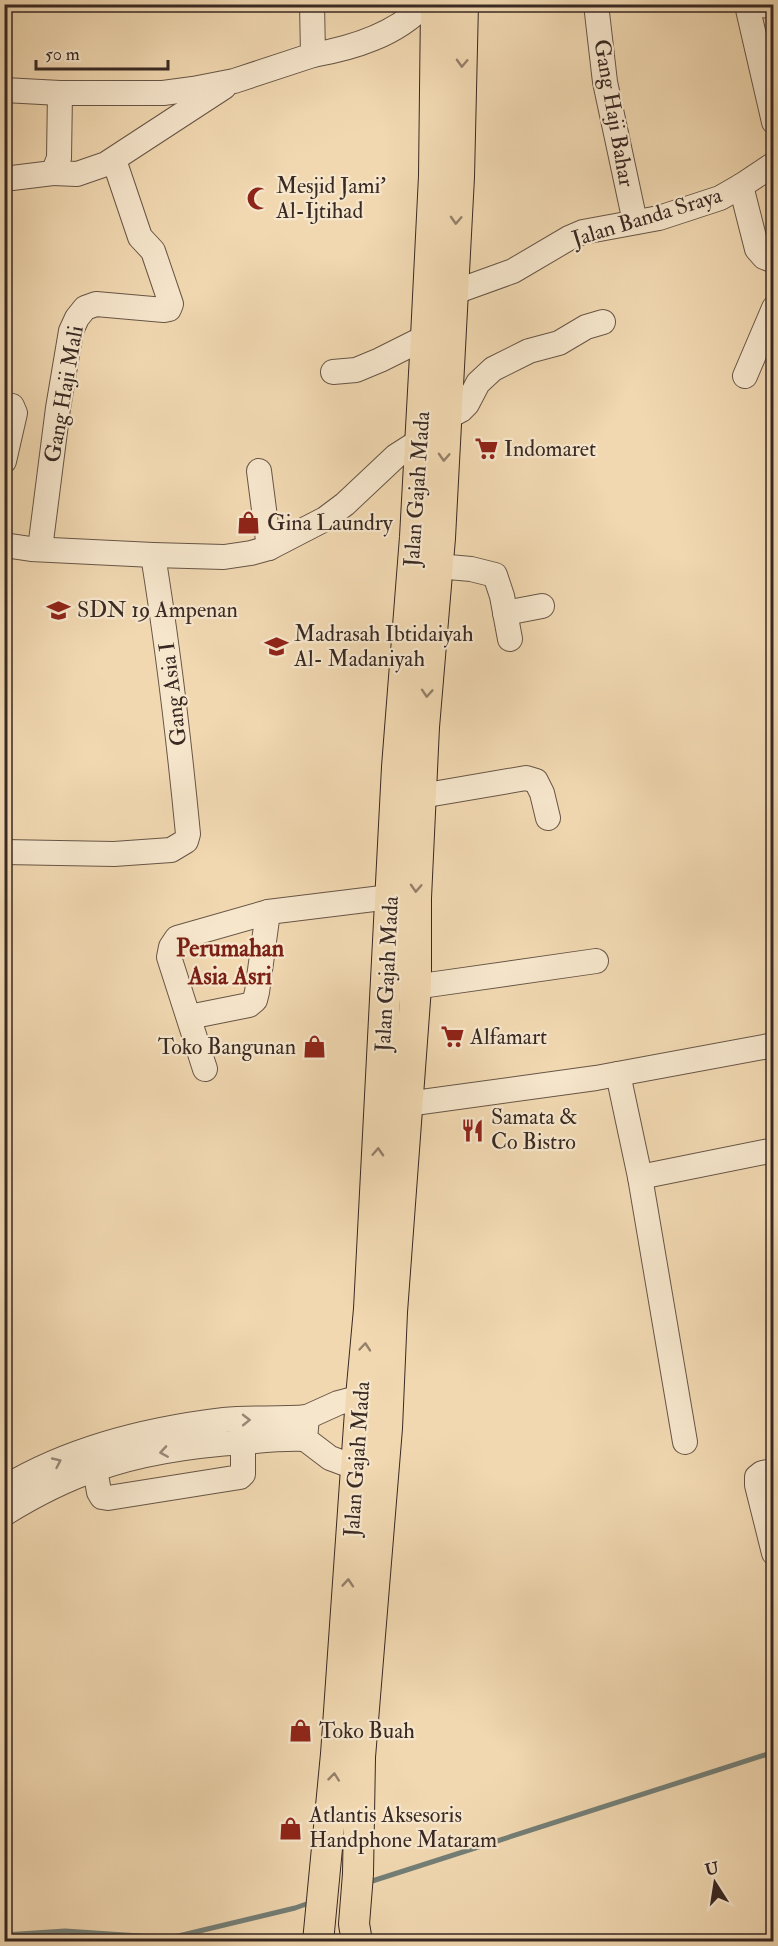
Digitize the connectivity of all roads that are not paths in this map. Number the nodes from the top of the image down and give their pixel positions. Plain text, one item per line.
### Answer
1 (312, 4) edge
2 (424, 4) edge
3 (596, 4) edge
4 (747, 4) edge
5 (457, 5) edge
6 (774, 6) edge
7 (313, 55) junction
8 (234, 81) junction
9 (4, 90) edge
10 (60, 93) junction
11 (774, 122) edge
12 (114, 160) junction
13 (774, 164) edge
14 (53, 173) junction
15 (446, 176) junction
16 (4, 179) edge
17 (741, 186) junction
18 (635, 222) junction
19 (774, 261) edge
20 (452, 293) junction
21 (603, 322) dead end
22 (771, 322) edge
23 (426, 337) junction
24 (333, 372) dead end
25 (745, 376) dead end
26 (4, 404) edge
27 (446, 418) junction
28 (421, 440) junction
29 (4, 461) edge
30 (259, 471) dead end
31 (4, 545) edge
32 (430, 547) junction
33 (40, 549) junction
34 (268, 549) junction
35 (153, 555) junction
36 (542, 606) dead end
37 (505, 613) junction
38 (510, 639) dead end
39 (421, 796) junction
40 (548, 818) dead end
41 (4, 852) edge
42 (390, 897) junction
43 (268, 912) junction
44 (596, 961) dead end
45 (416, 987) junction
46 (385, 991) junction
47 (189, 1017) junction
48 (774, 1046) edge
49 (205, 1069) dead end
50 (618, 1074) junction
51 (407, 1104) junction
52 (774, 1150) edge
53 (640, 1177) junction
54 (361, 1397) junction
55 (373, 1427) junction
56 (306, 1428) junction
57 (243, 1442) junction
58 (686, 1442) dead end
59 (195, 1448) junction
60 (91, 1459) junction
61 (357, 1468) junction
62 (774, 1471) edge
63 (200, 1484) junction
64 (4, 1488) edge
65 (4, 1514) edge
66 (774, 1553) edge
67 (318, 1941) edge
68 (357, 1941) edge

1 - 7 street
2 - 7 street
3 - 18 street, Gang Haji Bahar
4 - 6 street
4 - 11 street
5 - 15 main road, Jalan Gajah Mada
7 - 8 street
8 - 10 street
8 - 12 street
9 - 10 street
10 - 14 street
12 - 14 street
12 - 33 street, Gang Haji Mali
13 - 17 street, Jalan Banda Sraya
14 - 16 street
15 -> 20 main road, Jalan Gajah Mada
15 - 23 main road, Jalan Gajah Mada
17 - 18 street, Jalan Banda Sraya
17 - 19 street
18 - 20 street, Jalan Banda Sraya
20 - 27 main road, Jalan Gajah Mada
21 - 27 street
22 - 25 street
23 - 24 street
23 - 28 main road, Jalan Gajah Mada
26 - 29 street
27 -> 32 main road, Jalan Gajah Mada
28 - 32 main road, Jalan Gajah Mada
28 - 34 street
30 - 34 street
31 - 33 street
32 - 37 street
32 -> 39 main road, Jalan Gajah Mada
32 - 42 main road, Jalan Gajah Mada
33 - 35 street
34 - 35 street
35 - 41 street, Gang Asia I
36 - 37 street
37 - 38 street
39 - 40 street
39 -> 45 main road, Jalan Gajah Mada
42 - 43 street
42 - 46 main road, Jalan Gajah Mada
43 - 47 street
43 - 47 street
44 - 45 street
45 - 46 street
45 - 51 main road, Jalan Gajah Mada
54 -> 46 main road, Jalan Gajah Mada
47 - 49 street
48 - 50 street
50 - 51 street
50 - 53 street
51 - 55 main road, Jalan Gajah Mada
52 - 53 street
53 - 58 street
54 - 55 main road, Jalan Gajah Mada
54 - 56 street
55 - 61 main road, Jalan Gajah Mada
55 - 68 main road, Jalan Gajah Mada
56 - 57 street
60 -> 56 street
56 - 61 street
57 - 59 street
57 - 63 street
59 -> 60 street
59 - 63 street
60 - 63 street
64 -> 60 street
60 - 65 street
67 -> 61 main road, Jalan Gajah Mada
62 - 66 street

